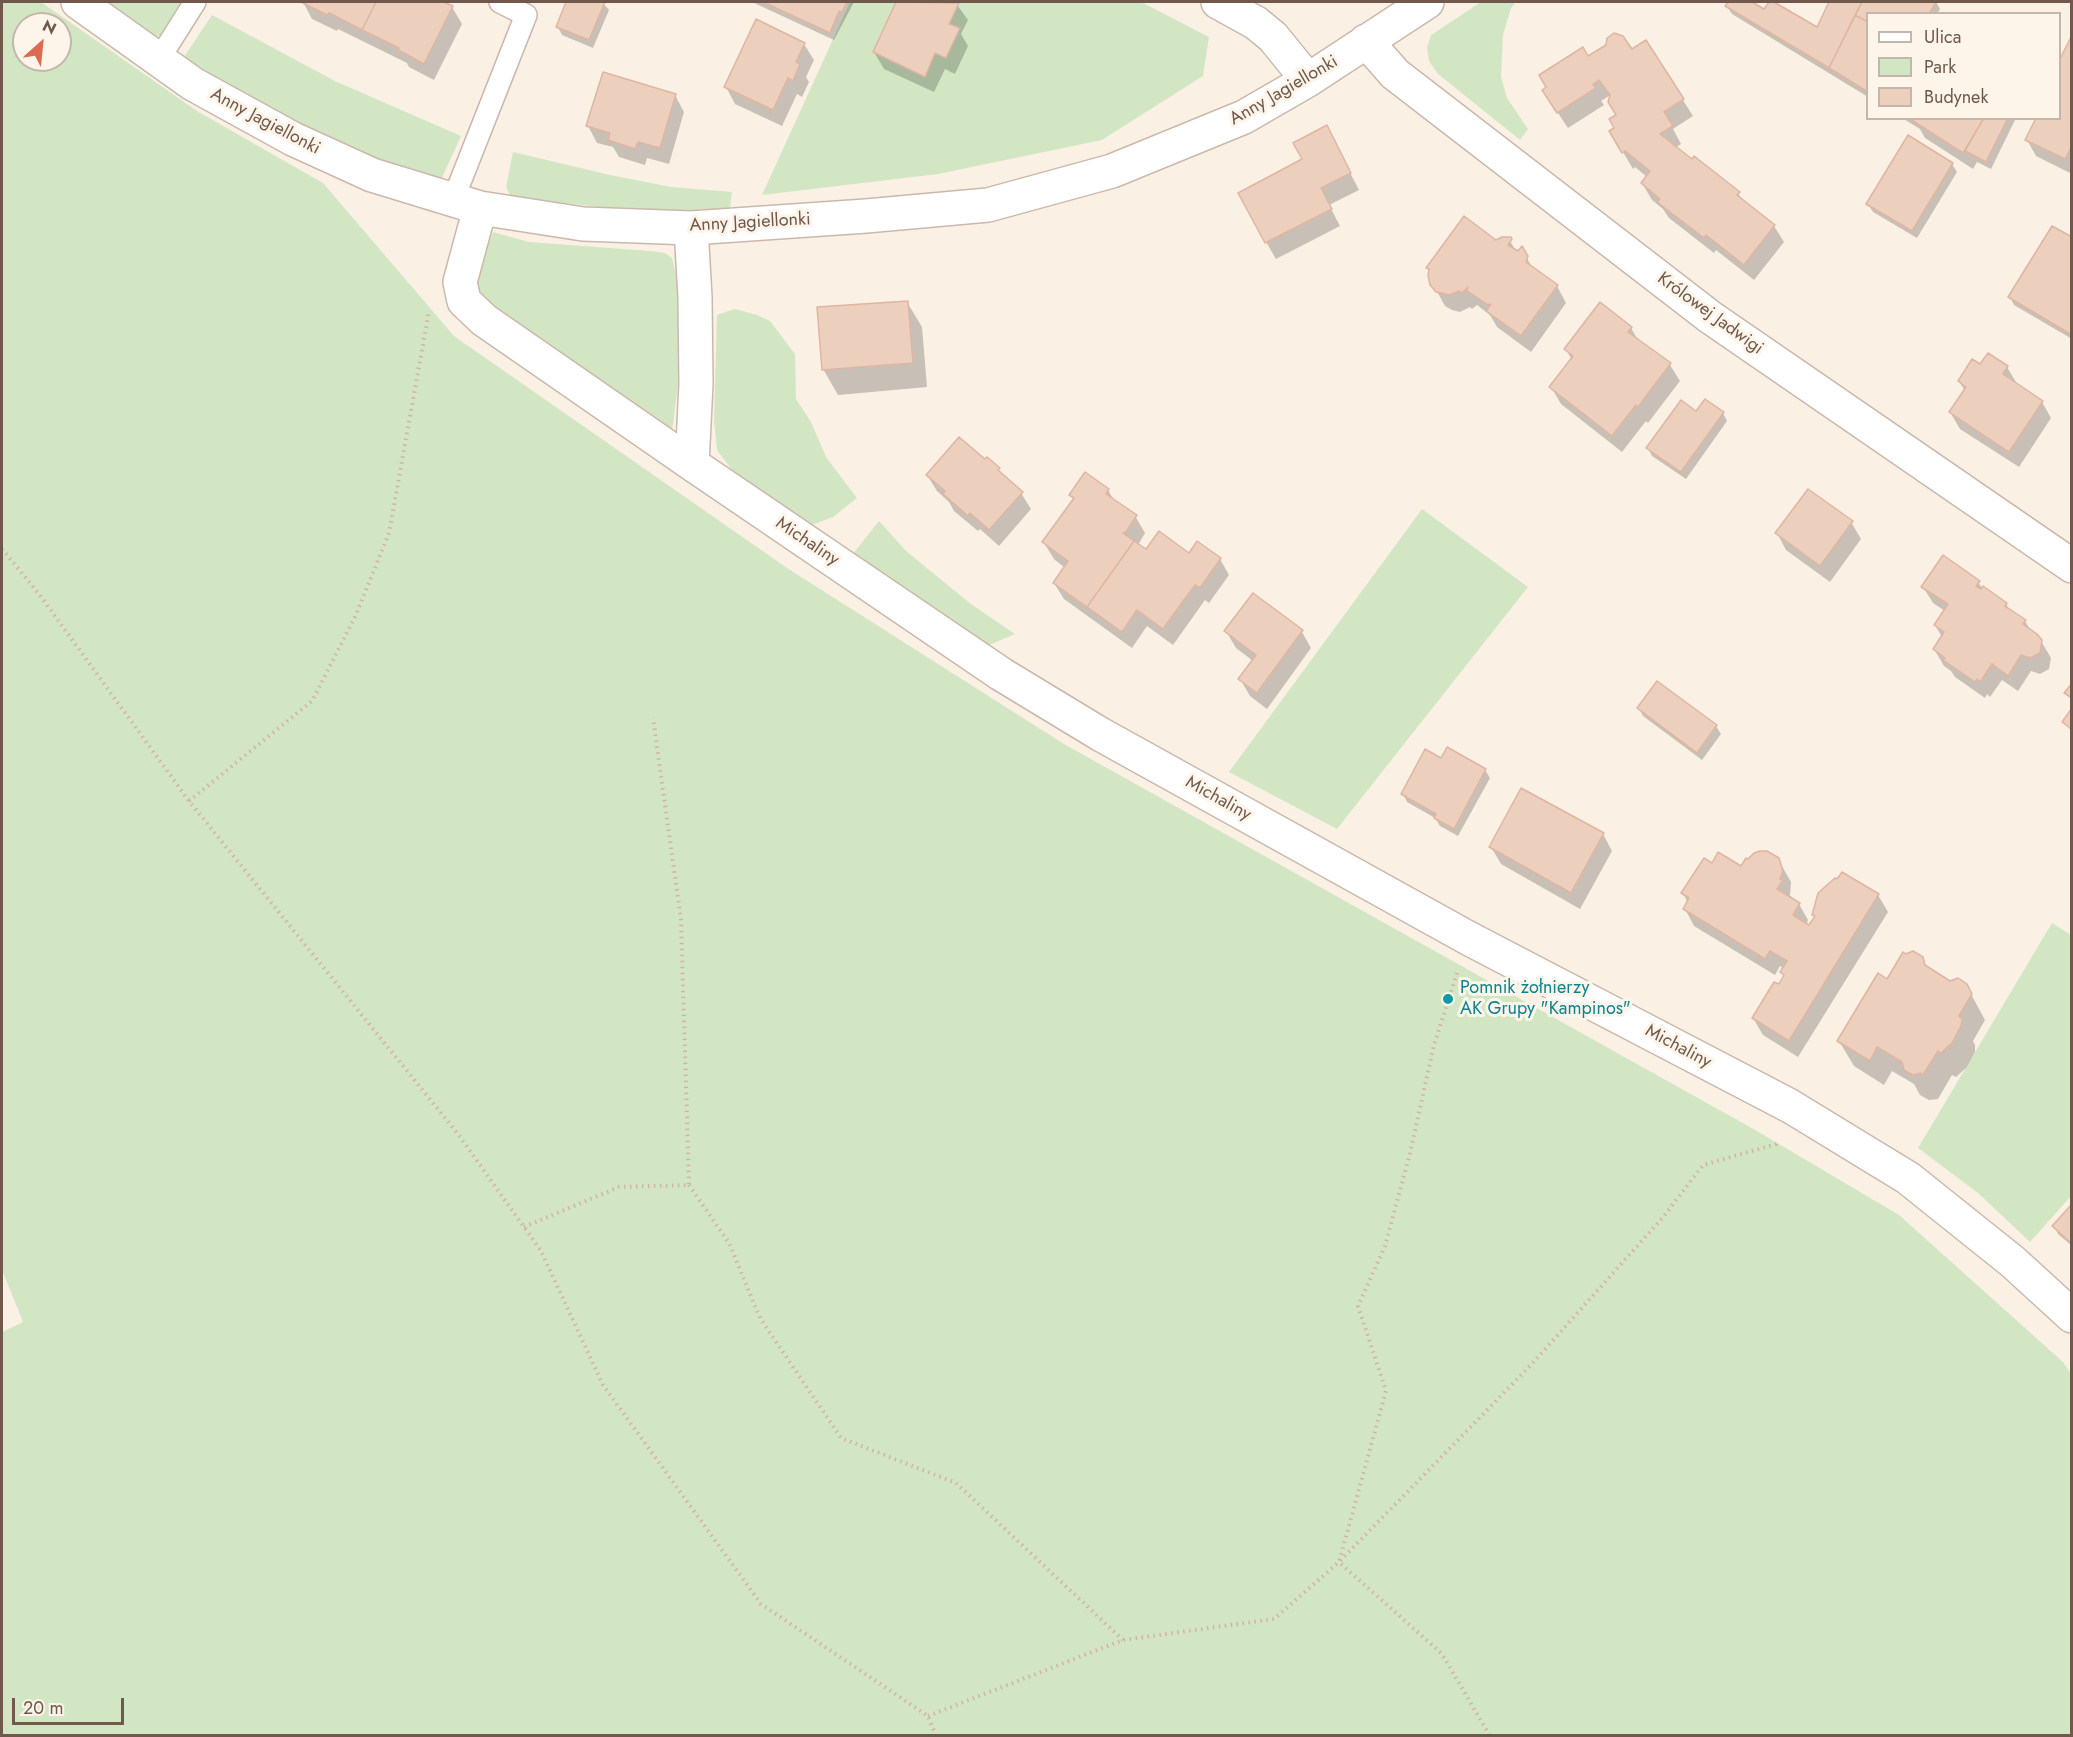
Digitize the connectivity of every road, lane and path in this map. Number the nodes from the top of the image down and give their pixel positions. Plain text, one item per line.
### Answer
1 (78, 2) edge
2 (195, 2) edge
3 (500, 2) edge
4 (1218, 2) edge
5 (1427, 2) edge
6 (1366, 41) junction
7 (159, 59) junction
8 (1308, 80) junction
9 (466, 204) junction
10 (691, 228) junction
11 (460, 282) junction
12 (692, 464) junction
13 (2, 549) edge
14 (2072, 566) edge
15 (653, 718) dead end
16 (189, 801) junction
17 (1468, 938) junction
18 (1790, 1106) junction
19 (689, 1185) junction
20 (524, 1227) junction
21 (2072, 1316) edge
22 (1340, 1562) junction
23 (1123, 1640) junction
24 (928, 1716) junction
25 (936, 1736) edge
26 (1490, 1736) edge

1 - 7 street, Anny Jagiellonki
2 - 7 lane
3 - 9 lane
4 - 8 street
5 - 6 street, Anny Jagiellonki
6 - 8 street, Anny Jagiellonki
6 - 14 street, Królowej Jadwigi
7 - 9 street, Anny Jagiellonki
8 - 10 street, Anny Jagiellonki
9 - 10 street, Anny Jagiellonki
9 - 11 street
10 - 12 street
11 - 12 street, Michaliny
11 - 16 path
12 - 17 street, Michaliny
13 - 16 path
15 - 19 path
16 - 20 path
17 - 18 street, Michaliny
17 - 22 path
18 - 21 street, Michaliny
18 - 22 path
19 - 20 path
19 - 23 path
20 - 24 path
22 - 23 path
22 - 26 path
23 - 24 path
24 - 25 path

